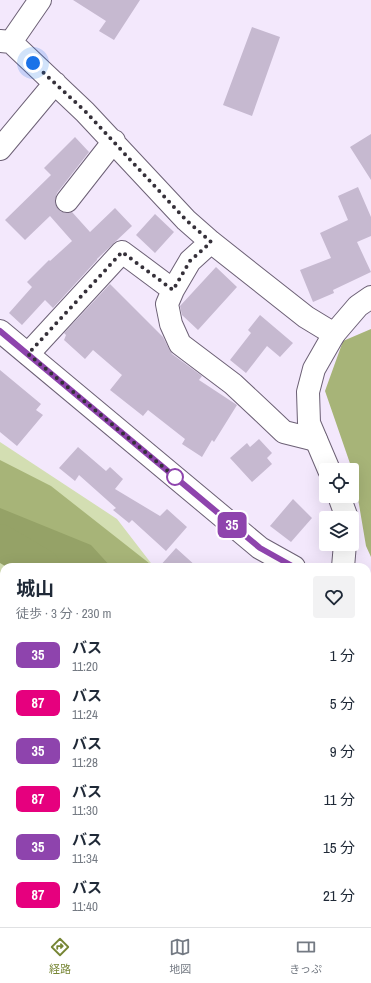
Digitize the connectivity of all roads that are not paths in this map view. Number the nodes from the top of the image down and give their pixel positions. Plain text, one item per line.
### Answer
1 (40, 0) edge
2 (5, 41) edge
3 (55, 83) junction
4 (114, 141) junction
5 (0, 149) edge
6 (67, 201) dead end
7 (211, 242) junction
8 (173, 290) junction
9 (371, 297) edge
10 (0, 331) edge
11 (334, 334) junction
12 (28, 354) junction
13 (316, 440) junction
14 (325, 463) edge
15 (344, 551) edge
16 (287, 563) edge
17 (343, 563) edge

1 - 2 street
2 - 3 street
3 - 4 street
3 - 5 street
4 - 6 street
4 - 7 street
7 - 8 street
7 - 11 street
8 - 12 street
8 - 13 street
9 - 11 street
10 - 12 street
11 - 13 street
12 - 16 street
13 - 14 street
15 - 17 street

